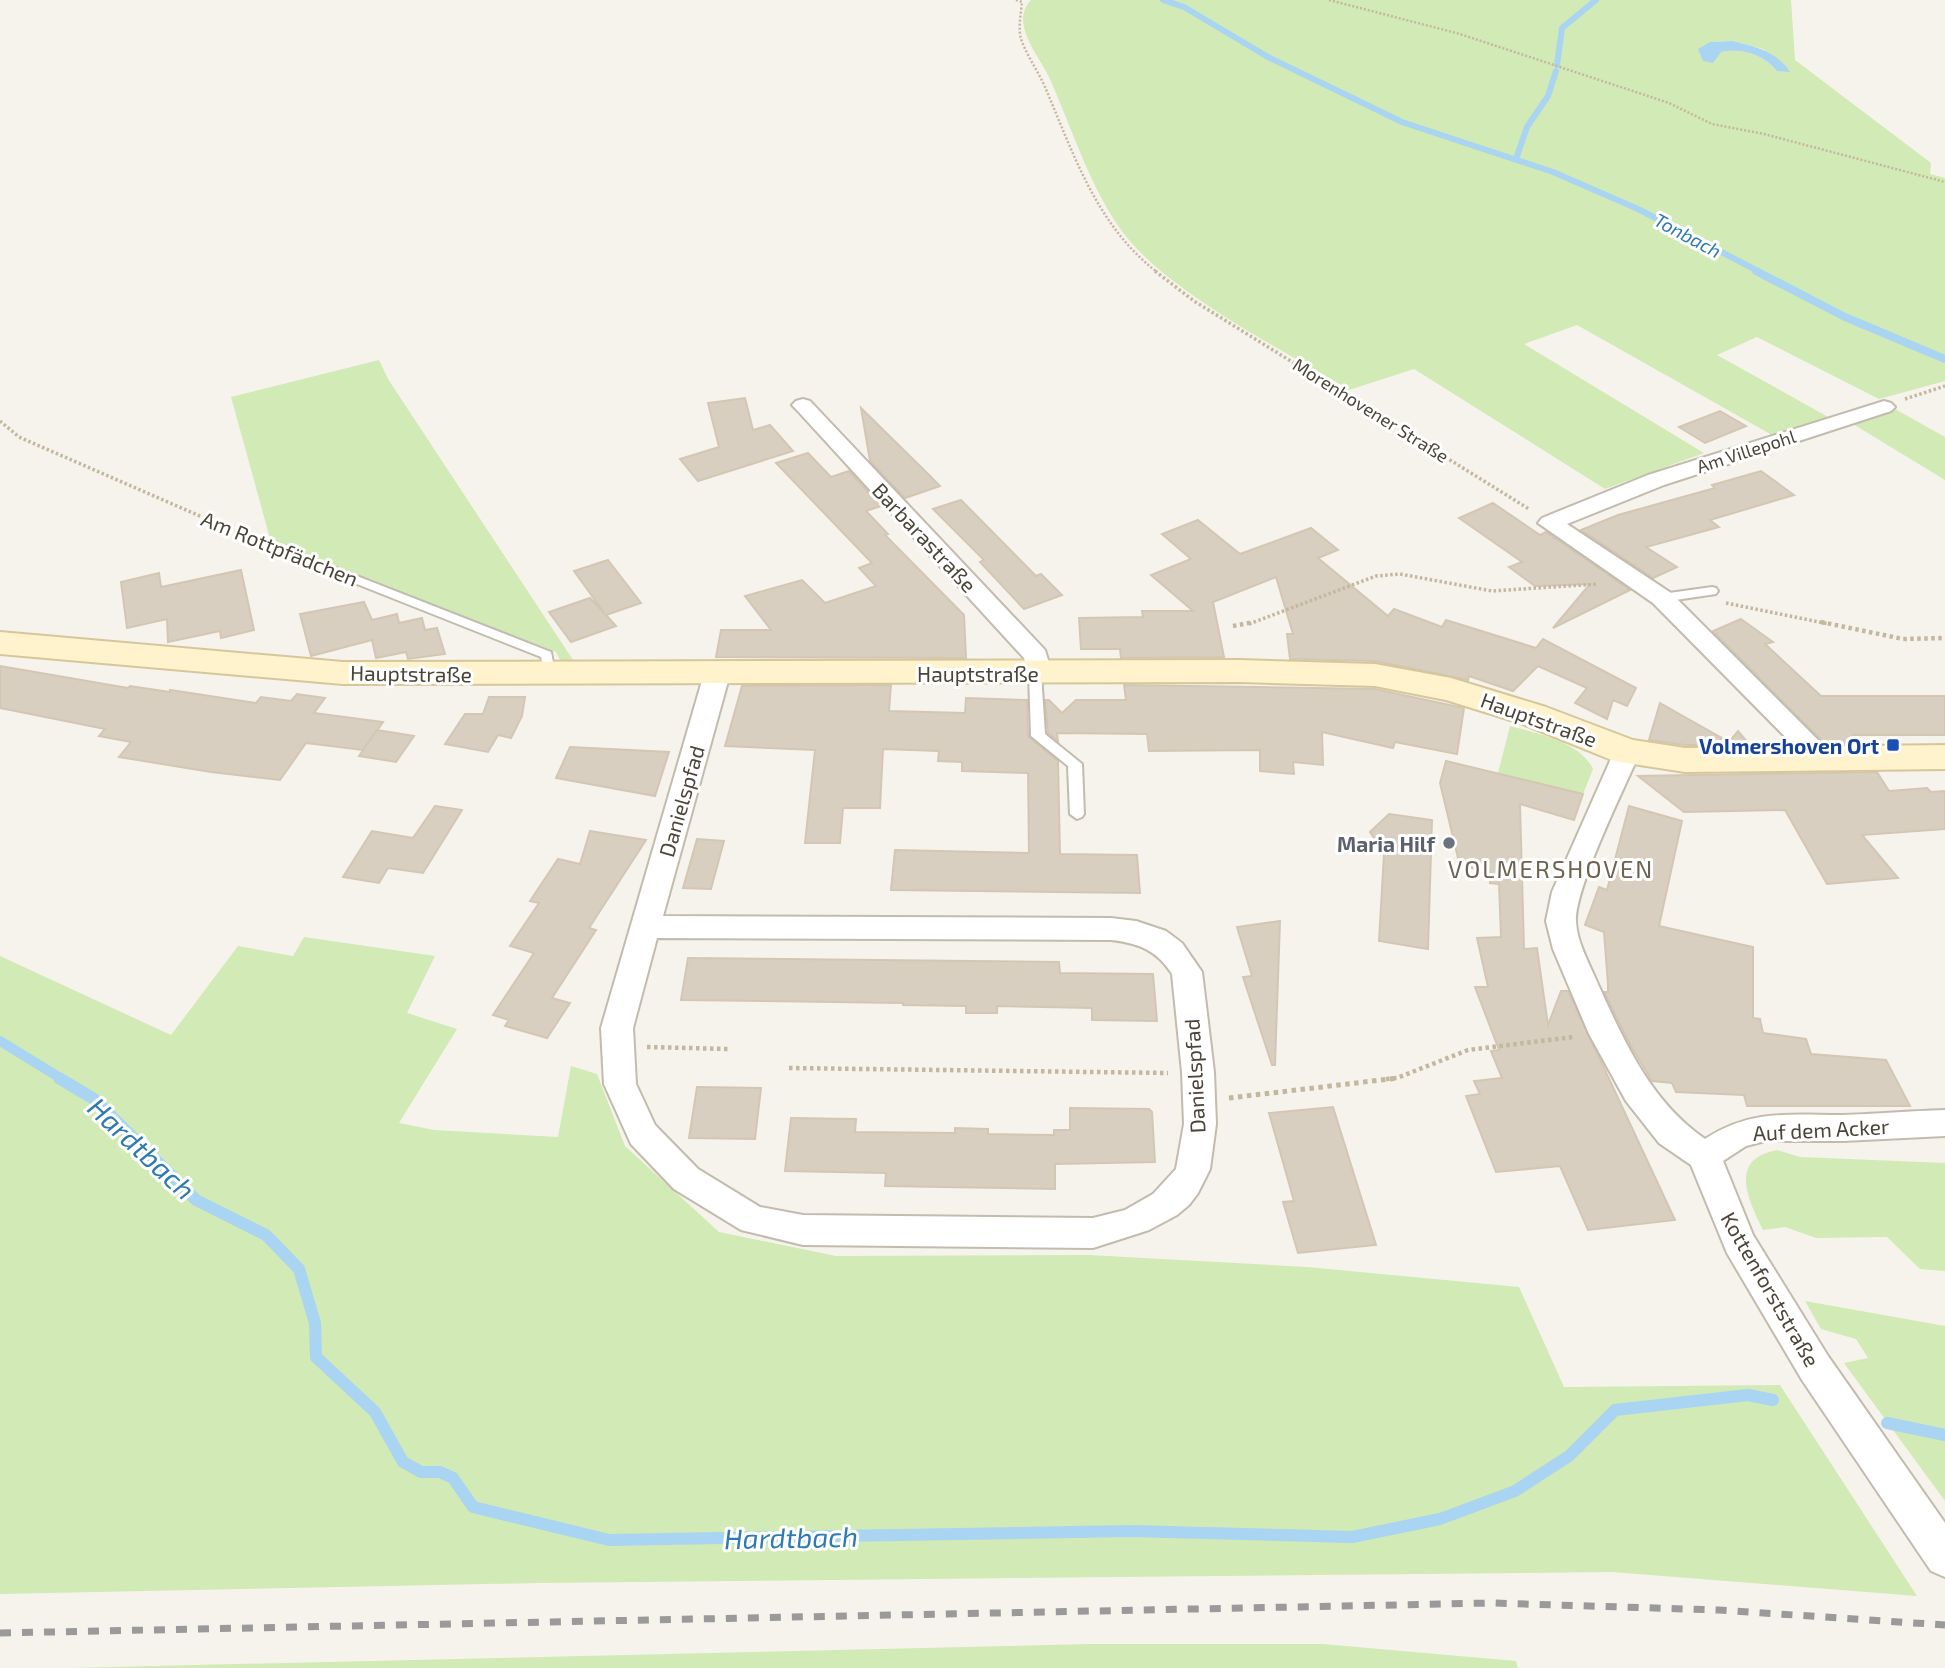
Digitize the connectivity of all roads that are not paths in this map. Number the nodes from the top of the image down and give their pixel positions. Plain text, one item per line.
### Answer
1 (803, 405) dead end
2 (1884, 407) road end
3 (265, 544) road end
4 (1712, 591) road end
5 (1662, 598) junction
6 (0, 643) edge
7 (1037, 673) junction
8 (549, 674) junction
9 (717, 674) junction
10 (1627, 751) junction
11 (1945, 757) edge
12 (1821, 758) junction
13 (1077, 814) dead end
14 (644, 927) junction
15 (1945, 1123) edge
16 (1704, 1156) junction
17 (1945, 1557) edge

1 - 7 street, Barbarastraße
2 - 5 street, Am Villepohl
3 - 8 lane, Am Rottpfädchen
4 - 5 lane
5 - 12 street
6 - 8 main road, Hauptstraße
7 - 9 main road, Hauptstraße
7 - 10 main road, Hauptstraße
7 - 13 lane
8 - 9 main road, Hauptstraße
9 - 14 street, Danielspfad
10 - 12 main road, Hauptstraße
10 - 16 street
11 - 12 main road, Hauptstraße
14 - 14 street, Danielspfad
15 - 16 street, Auf dem Acker
16 - 17 street, Kottenforststraße

